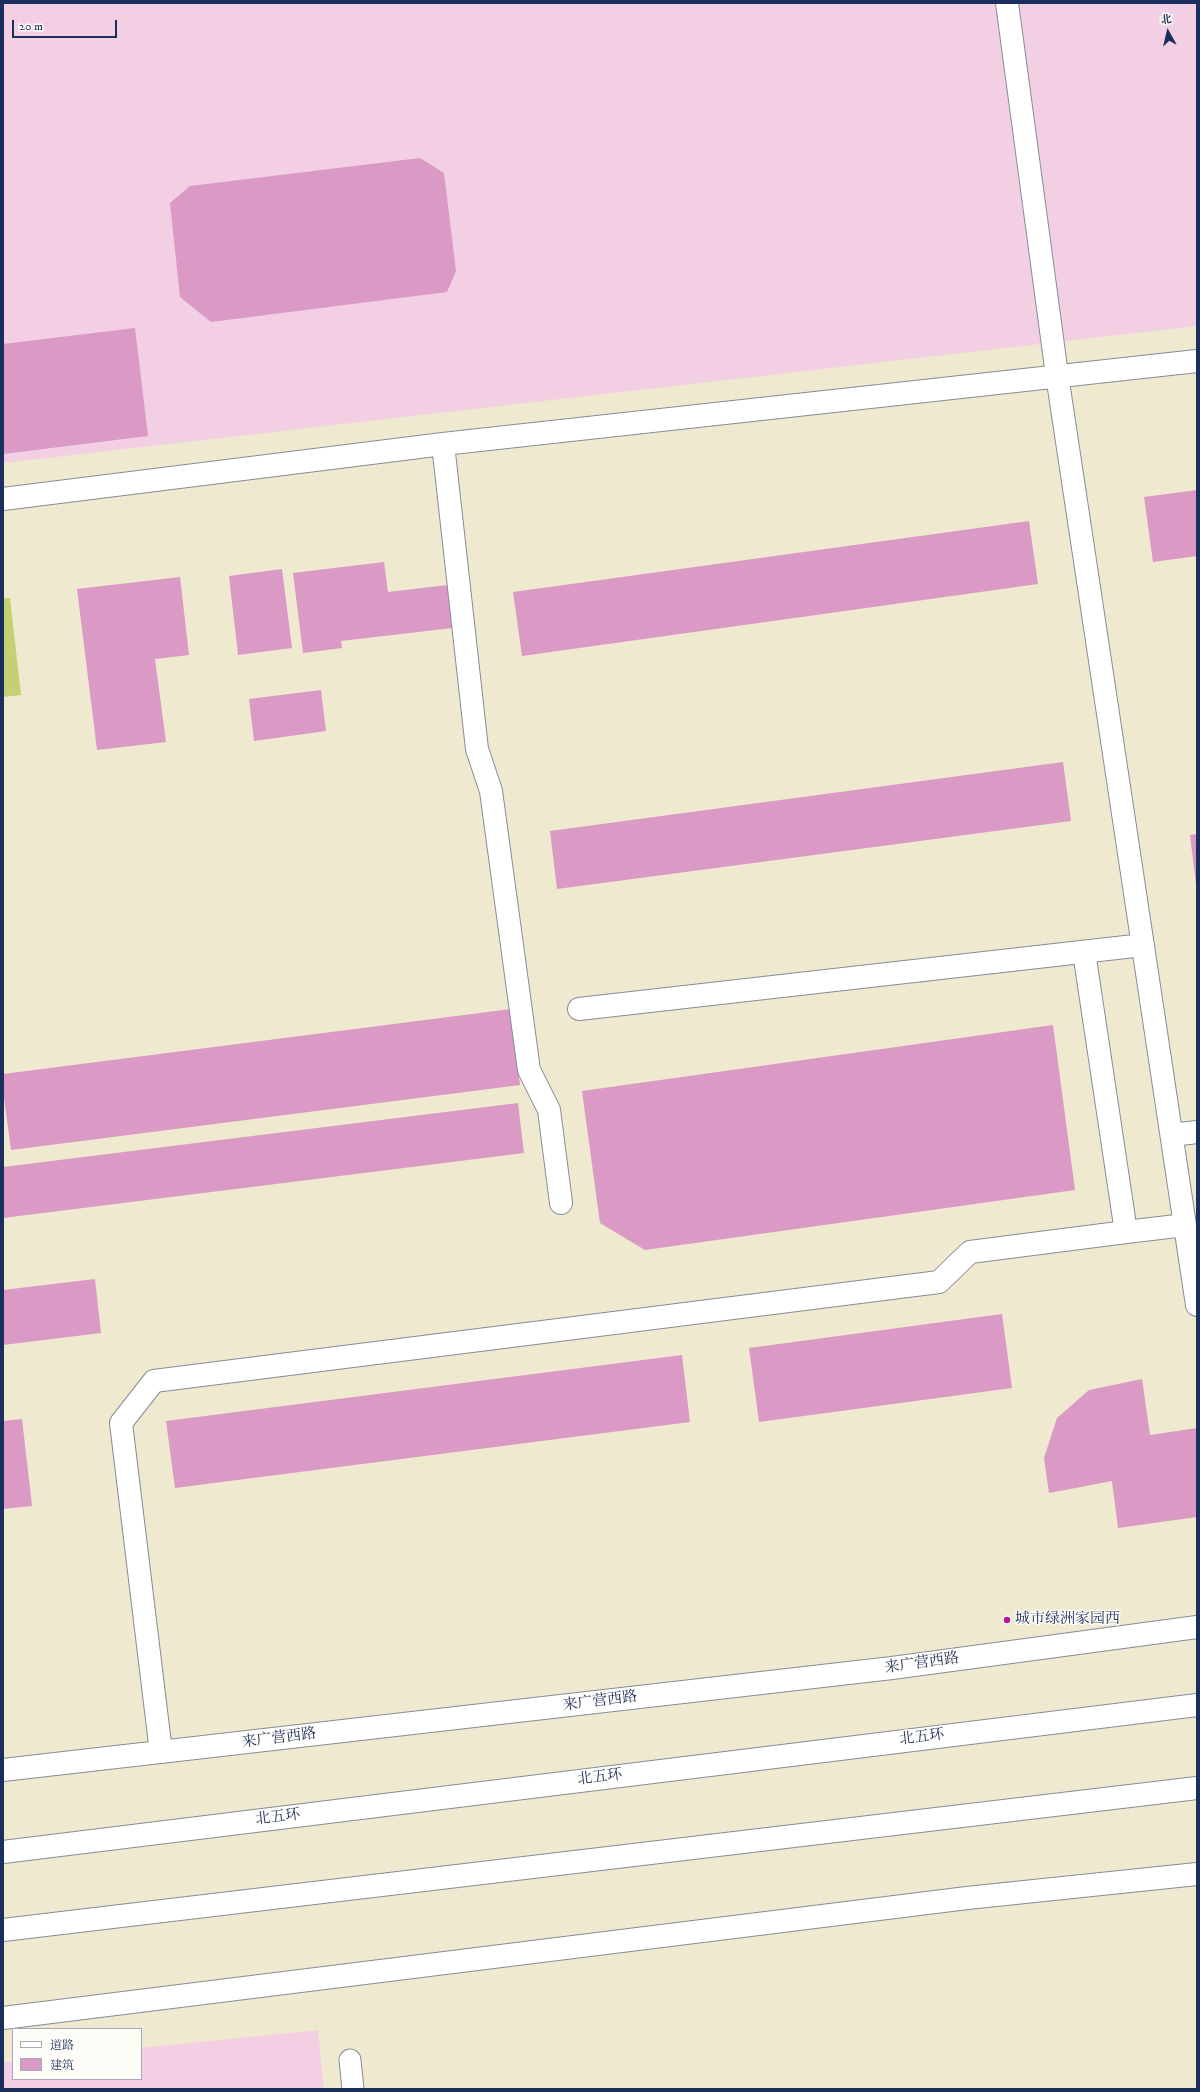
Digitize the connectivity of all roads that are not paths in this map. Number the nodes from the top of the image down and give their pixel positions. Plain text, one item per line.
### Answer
1 (1007, 3) edge
2 (1197, 361) edge
3 (1057, 375) junction
4 (443, 444) junction
5 (3, 499) edge
6 (1143, 945) junction
7 (1084, 952) junction
8 (579, 1009) dead end
9 (1197, 1132) edge
10 (1172, 1135) junction
11 (562, 1203) dead end
12 (1185, 1225) junction
13 (1126, 1232) junction
14 (1197, 1304) edge
15 (1197, 1627) edge
16 (1197, 1705) edge
17 (161, 1752) junction
18 (3, 1770) edge
19 (1197, 1788) edge
20 (3, 1852) edge
21 (1197, 1874) edge
22 (3, 1930) edge
23 (3, 2018) edge
24 (350, 2060) dead end
25 (353, 2089) edge

1 - 3 main road
2 - 3 main road
3 - 4 main road
3 - 6 main road
4 - 5 main road
4 - 11 main road
6 - 7 main road
6 - 10 main road
7 - 8 main road
7 - 13 main road
9 - 10 main road
10 - 12 main road
12 - 13 main road
12 - 14 main road
13 - 17 main road
15 - 17 main road, 来广营西路
16 - 20 main road, 北五环
17 - 18 main road, 来广营西路
19 - 22 main road
21 - 23 main road
24 - 25 lane

